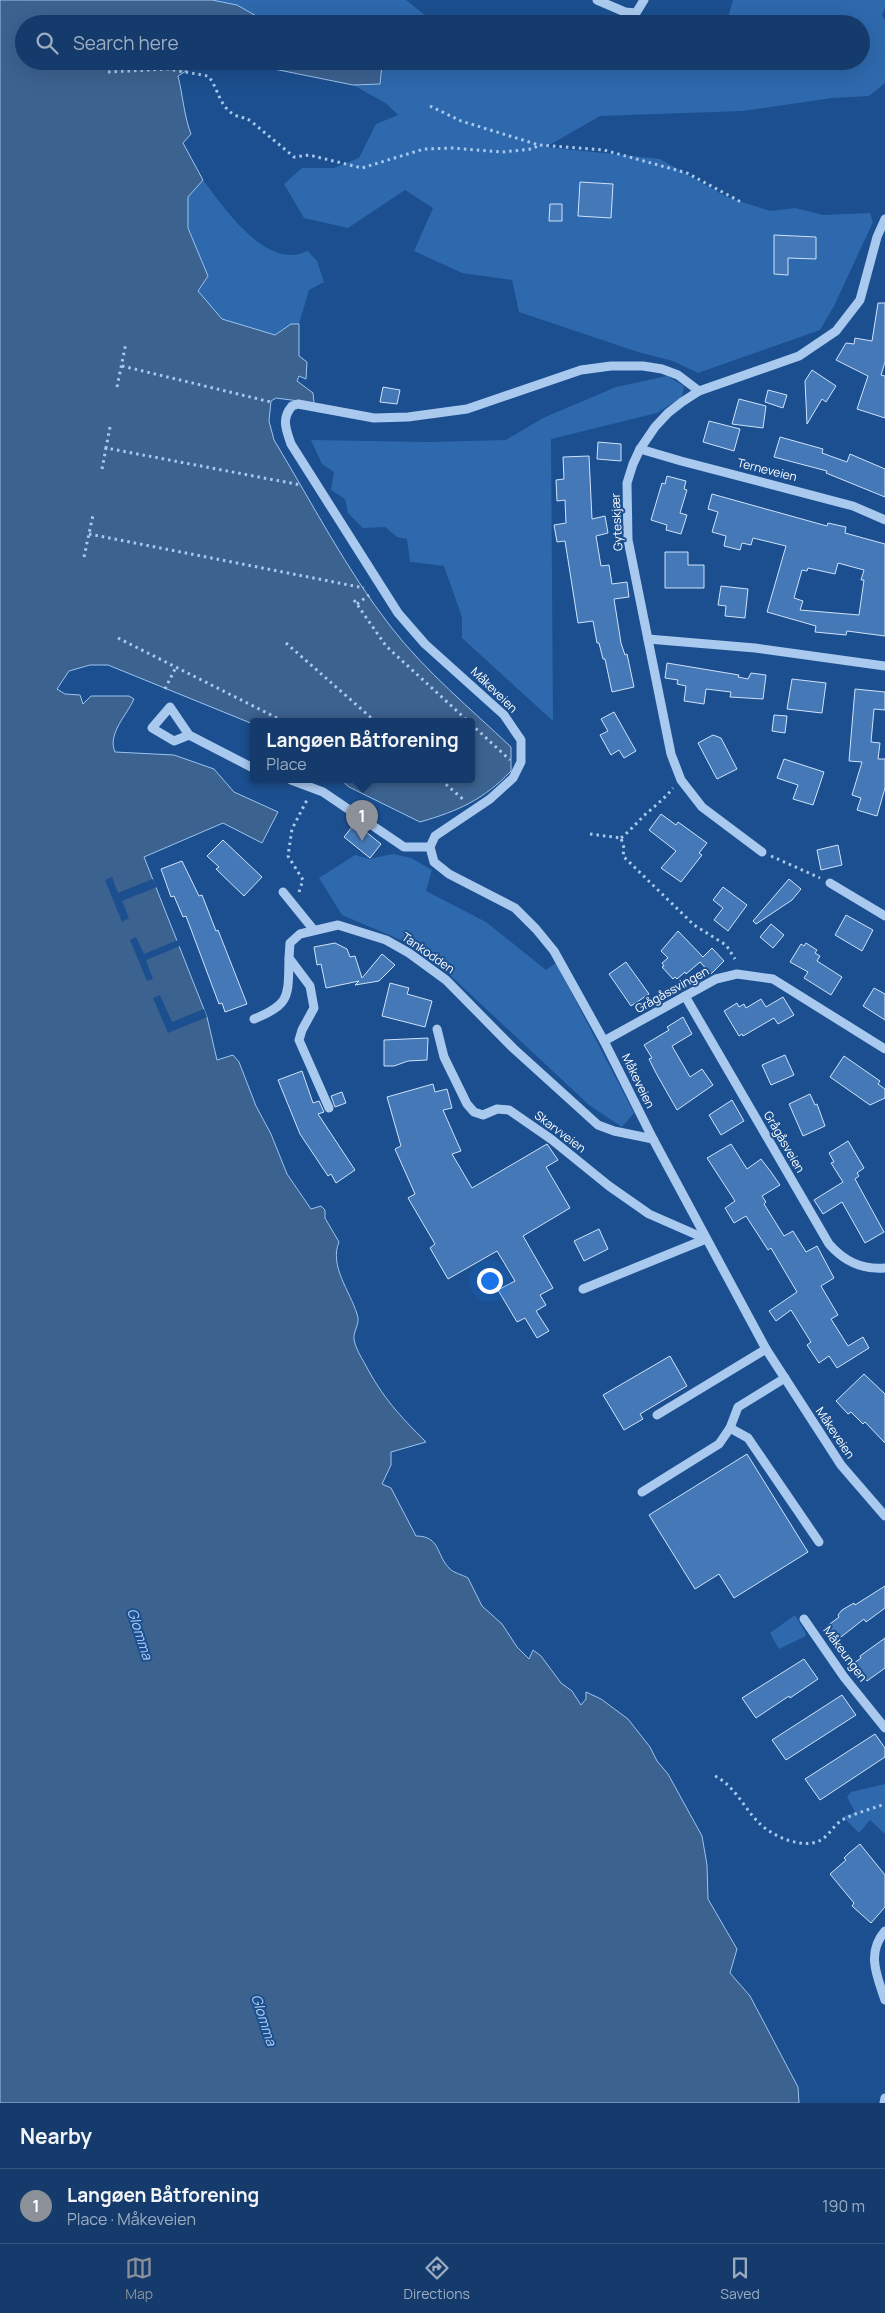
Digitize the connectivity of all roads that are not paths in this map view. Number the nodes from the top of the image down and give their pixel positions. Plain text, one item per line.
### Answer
1 (597, 0) edge
2 (644, 0) edge
3 (885, 219) edge
4 (699, 391) junction
5 (640, 448) junction
6 (885, 520) edge
7 (648, 639) junction
8 (885, 666) edge
9 (189, 735) dead end
10 (250, 766) edge
11 (299, 783) edge
12 (430, 847) junction
13 (762, 852) road end
14 (830, 882) road end
15 (283, 892) dead end
16 (885, 916) edge
17 (313, 929) junction
18 (289, 958) junction
19 (685, 996) junction
20 (254, 1019) dead end
21 (437, 1029) dead end
22 (604, 1041) junction
23 (885, 1049) edge
24 (329, 1108) dead end
25 (653, 1139) junction
26 (706, 1239) junction
27 (885, 1268) edge
28 (583, 1288) dead end
29 (766, 1349) junction
30 (785, 1378) junction
31 (657, 1415) dead end
32 (730, 1428) junction
33 (642, 1492) dead end
34 (885, 1516) edge
35 (819, 1542) dead end
36 (804, 1619) dead end
37 (885, 1728) edge
38 (885, 1931) edge
39 (885, 2000) edge
40 (885, 2098) edge
41 (884, 2103) edge

1 - 2 street
3 - 4 street, Gyteskjær
4 - 5 street, Gyteskjær
4 - 12 street, Måkeveien
5 - 6 street, Terneveien
5 - 7 street, Gyteskjær
7 - 8 street
7 - 13 street, Gyteskjær
9 - 10 street
11 - 12 street
12 - 22 street, Måkeveien
14 - 16 street
15 - 17 street
17 - 18 street, Tankodden
17 - 25 street, Tankodden
18 - 20 street
18 - 24 street
19 - 22 street, Grågåssvingen
19 - 23 street, Grågåssvingen
19 - 27 street, Grågåsveien
21 - 26 street, Skarvveien
22 - 25 street, Måkeveien
25 - 26 street, Måkeveien
26 - 28 street
26 - 29 street, Måkeveien
29 - 30 street, Måkeveien
29 - 31 street
30 - 32 street
30 - 34 street, Måkeveien
32 - 33 street
32 - 35 street
36 - 37 street, Måkeungen
38 - 39 street
40 - 41 street

